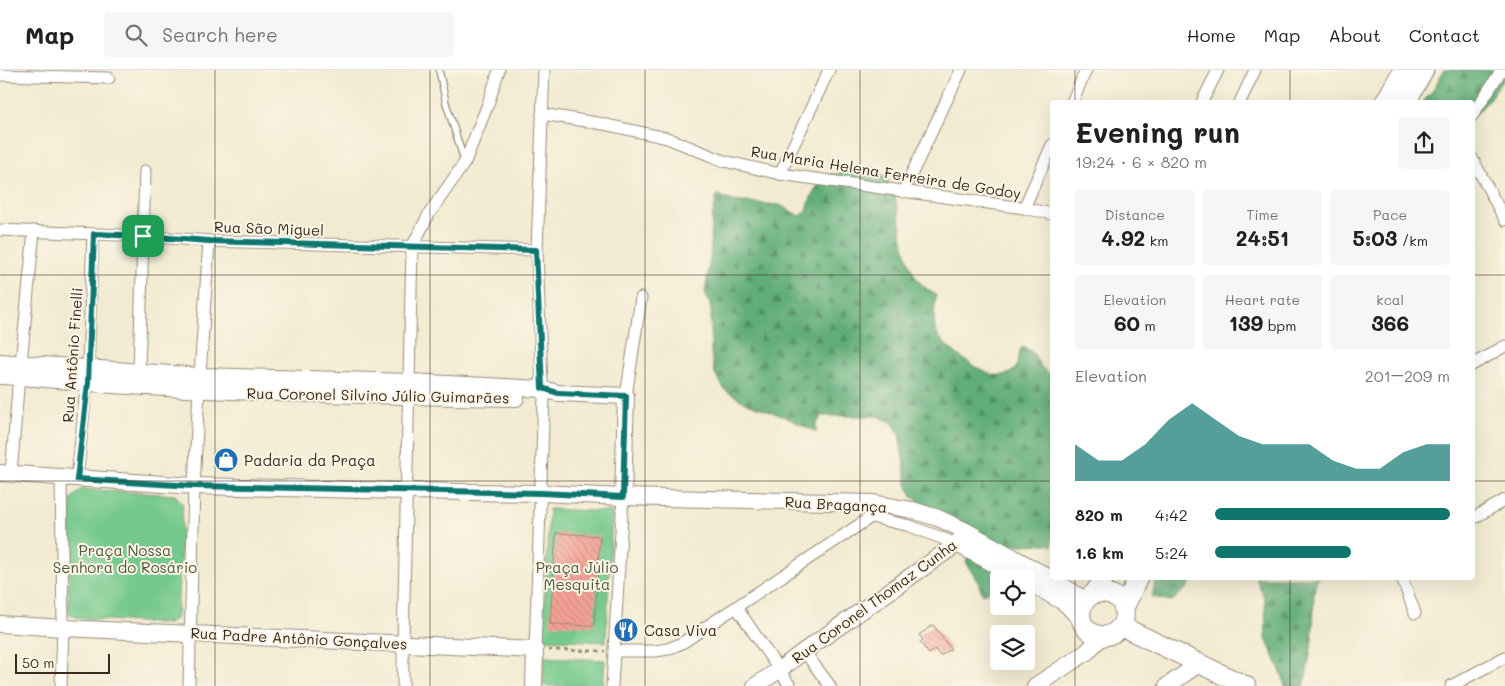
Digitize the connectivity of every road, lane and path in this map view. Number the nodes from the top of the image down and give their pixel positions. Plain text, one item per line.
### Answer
1 (439, 70) edge
2 (499, 70) edge
3 (544, 70) edge
4 (829, 70) edge
5 (961, 70) edge
6 (1086, 70) edge
7 (1218, 70) edge
8 (1255, 70) edge
9 (1402, 70) edge
10 (1424, 70) edge
11 (1504, 70) edge
12 (0, 75) edge
13 (109, 78) dead end
14 (1073, 100) edge
15 (1203, 100) edge
16 (1241, 100) edge
17 (1386, 100) edge
18 (1407, 100) edge
19 (1475, 111) edge
20 (542, 114) junction
21 (1050, 150) edge
22 (465, 162) junction
23 (1475, 164) edge
24 (146, 171) dead end
25 (780, 174) junction
26 (903, 192) junction
27 (1024, 208) junction
28 (1050, 214) edge
29 (1505, 220) edge
30 (0, 230) edge
31 (34, 231) junction
32 (94, 234) junction
33 (143, 236) junction
34 (209, 241) junction
35 (412, 248) junction
36 (536, 250) junction
37 (641, 298) dead end
38 (1505, 346) edge
39 (0, 362) edge
40 (1475, 363) edge
41 (20, 370) junction
42 (139, 372) junction
43 (0, 376) edge
44 (88, 376) junction
45 (199, 383) junction
46 (409, 389) junction
47 (548, 393) junction
48 (626, 396) junction
49 (5, 474) edge
50 (69, 478) junction
51 (194, 486) junction
52 (407, 491) junction
53 (541, 493) junction
54 (623, 497) junction
55 (1505, 500) edge
56 (872, 510) junction
57 (1475, 517) edge
58 (962, 538) junction
59 (1009, 570) edge
60 (1050, 579) edge
61 (1053, 580) edge
62 (1102, 580) edge
63 (1137, 580) edge
64 (1403, 580) edge
65 (1035, 586) edge
66 (1089, 597) junction
67 (737, 608) junction
68 (1415, 613) dead end
69 (1123, 617) junction
70 (1081, 620) junction
71 (0, 624) edge
72 (63, 628) junction
73 (190, 634) junction
74 (1102, 636) junction
75 (403, 643) junction
76 (535, 650) junction
77 (614, 651) junction
78 (804, 651) junction
79 (1505, 657) edge
80 (1200, 663) junction
81 (779, 670) junction
82 (61, 686) edge
83 (189, 686) edge
84 (404, 686) edge
85 (534, 686) edge
86 (612, 686) edge
87 (755, 686) edge
88 (790, 686) edge
89 (830, 686) edge
90 (1035, 686) edge
91 (1167, 686) edge
92 (1246, 686) edge
93 (1451, 686) edge

1 - 22 lane
2 - 22 street
3 - 20 street
4 - 25 street
5 - 26 street
6 - 14 street
7 - 15 street
8 - 16 street
9 - 17 main road
10 - 18 main road
11 - 19 street
12 - 13 street
20 - 25 street, Rua Maria Helena Ferreira de Godoy
20 - 36 street
21 - 27 street
22 - 35 street
23 - 29 street
24 - 33 street
25 - 26 street, Rua Maria Helena Ferreira de Godoy
26 - 27 street, Rua Maria Helena Ferreira de Godoy
27 - 28 street, Rua Maria Helena Ferreira de Godoy
30 - 31 street, Rua São Miguel
31 - 32 street, Rua São Miguel
31 - 41 street
32 - 33 street, Rua São Miguel
32 - 44 street, Rua Antônio Finelli
33 - 34 street, Rua São Miguel
33 - 42 street
34 - 35 street, Rua São Miguel
34 - 45 street
35 - 36 street, Rua São Miguel
35 - 46 street
36 - 47 street
37 - 48 street
38 - 40 street
39 - 41 street
41 - 43 street
41 - 44 street
41 - 49 street
42 - 44 street
42 - 45 street
44 - 45 street
44 - 50 street, Rua Antônio Finelli
45 - 46 street, Rua Coronel Silvino Júlio Guimarães
45 - 51 street
46 - 47 street, Rua Coronel Silvino Júlio Guimarães
46 - 52 street
47 - 48 street, Rua Coronel Silvino Júlio Guimarães
47 - 53 street
48 - 54 street
49 - 50 street
50 - 51 street
50 - 72 street
51 - 52 street
51 - 73 street
52 - 53 street
52 - 75 street
53 - 54 street
53 - 76 street
54 - 56 street, Rua Bragança
54 - 77 street
55 - 57 street
56 - 58 street, Rua Bragança
56 - 67 street
58 - 59 street, Rua Bragança
58 - 60 street, Rua Bragança
58 - 78 street, Rua Coronel Thomaz Cunha
61 - 66 street, Rua Bragança
62 - 66 main road
63 - 69 main road
64 - 68 street
65 - 70 street
66 - 69 main road
66 - 70 main road
67 - 77 street
67 - 81 street
69 - 74 main road
69 - 80 main road
70 - 74 main road
71 - 72 street, Rua Padre Antônio Gonçalves
72 - 73 street, Rua Padre Antônio Gonçalves
72 - 82 street
73 - 75 street, Rua Padre Antônio Gonçalves
73 - 83 street
74 - 90 street
75 - 76 street, Rua Padre Antônio Gonçalves
75 - 84 street
76 - 77 path
76 - 85 street
77 - 86 street
78 - 81 street, Rua Coronel Thomaz Cunha
78 - 89 street
79 - 93 street
80 - 91 street
80 - 92 main road
81 - 87 street, Rua Coronel Thomaz Cunha
81 - 88 street

